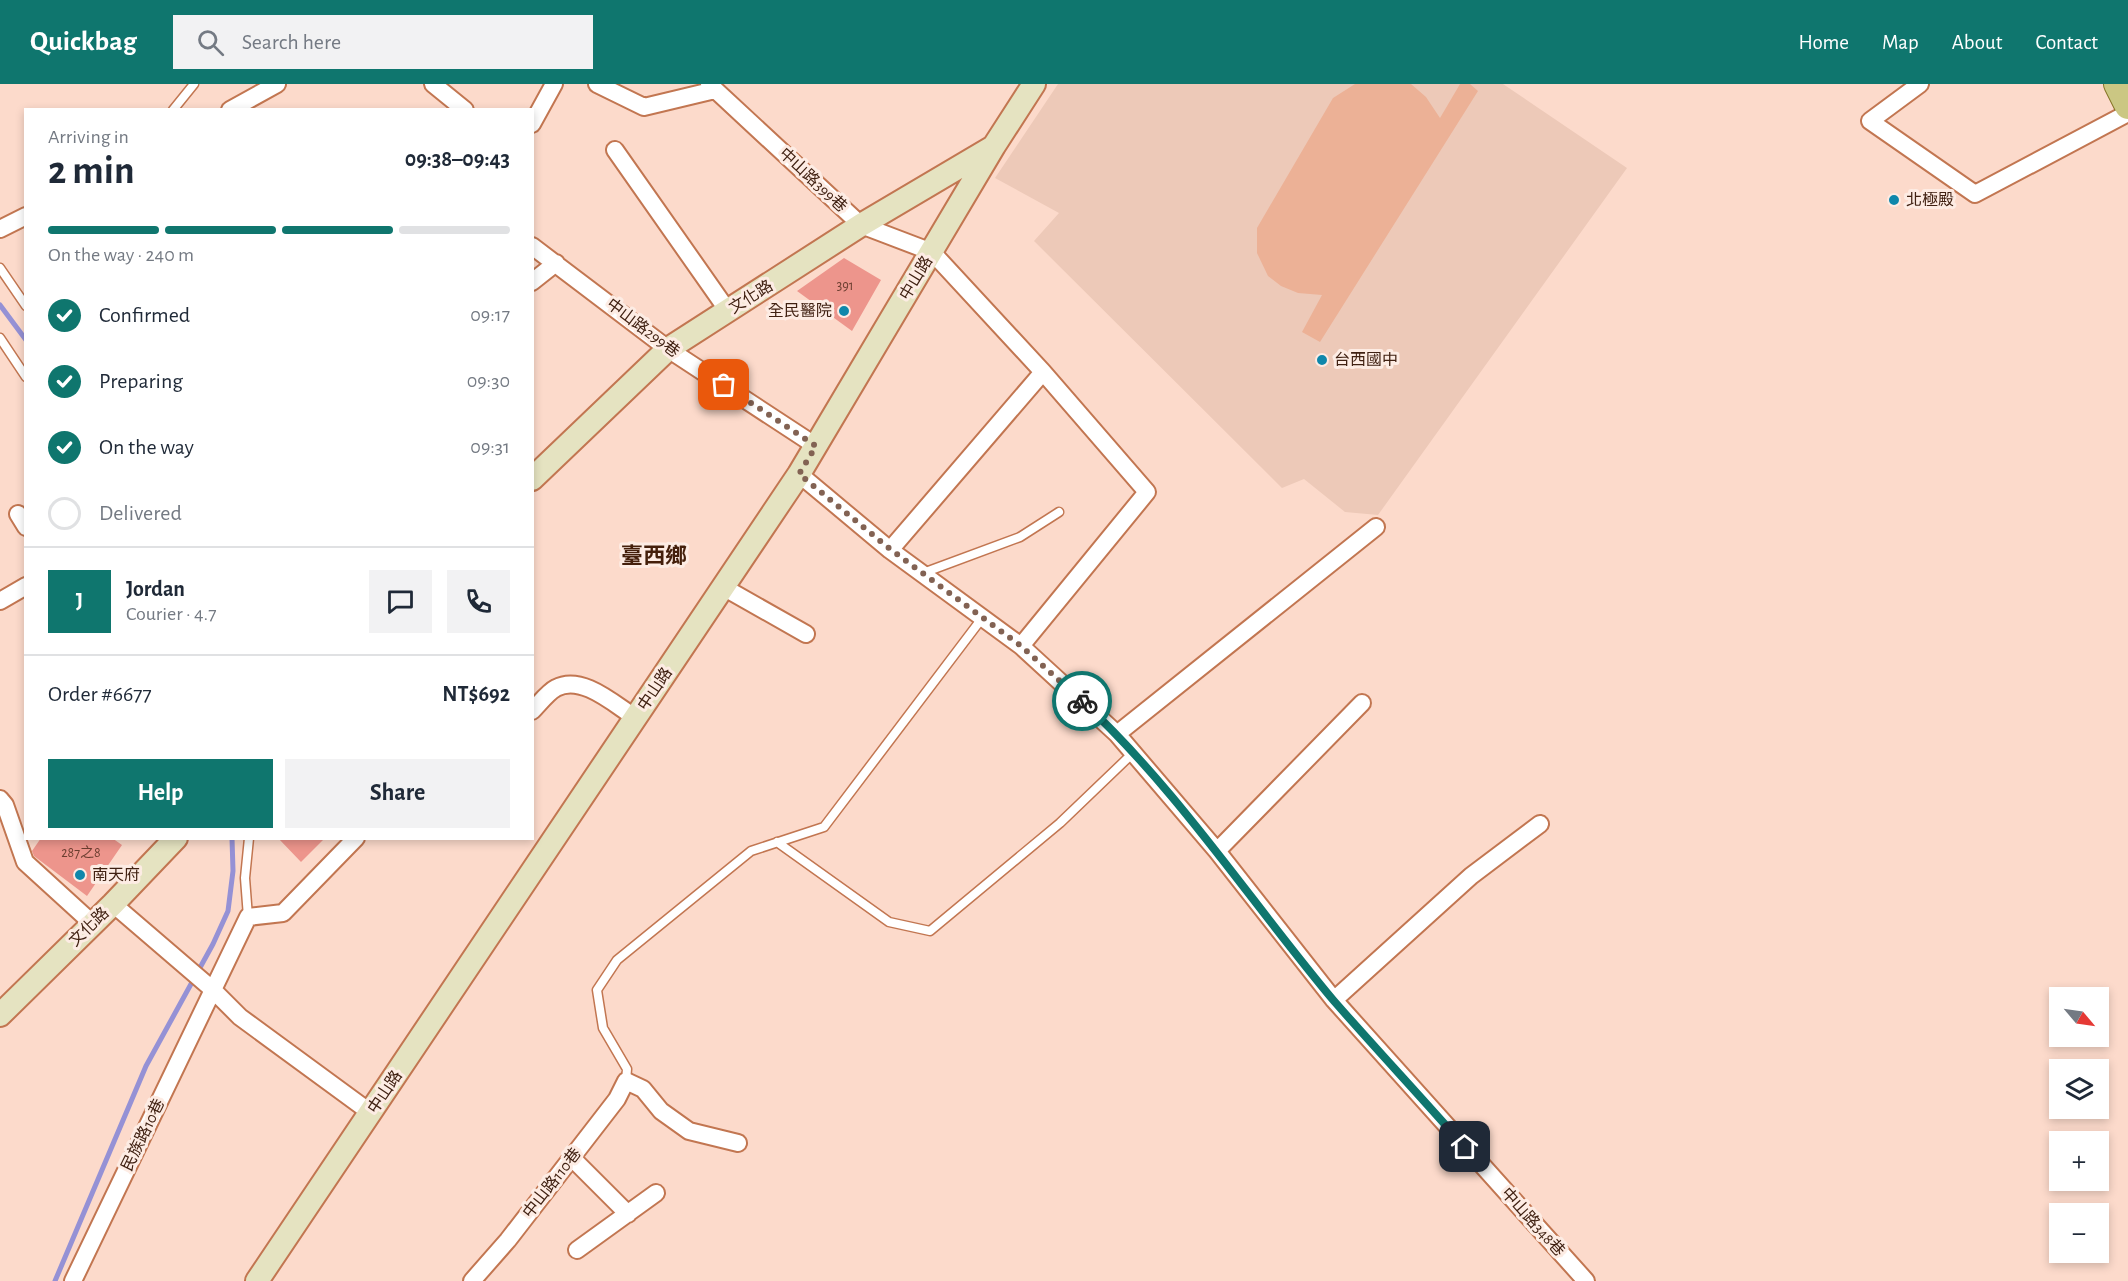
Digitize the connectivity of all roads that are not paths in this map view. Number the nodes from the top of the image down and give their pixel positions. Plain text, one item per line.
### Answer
1 (194, 84) edge
2 (277, 84) edge
3 (433, 84) edge
4 (554, 84) edge
5 (597, 84) edge
6 (1034, 84) edge
7 (1920, 84) edge
8 (2117, 84) edge
9 (712, 87) edge
10 (2128, 106) edge
11 (175, 108) edge
12 (234, 108) edge
13 (463, 108) edge
14 (2128, 113) edge
15 (534, 120) edge
16 (994, 146) junction
17 (615, 150) dead end
18 (24, 217) edge
19 (861, 225) junction
20 (0, 229) edge
21 (534, 247) edge
22 (932, 252) junction
23 (556, 263) junction
24 (0, 268) edge
25 (534, 280) edge
26 (24, 303) edge
27 (728, 311) junction
28 (0, 338) edge
29 (668, 349) junction
30 (1043, 372) junction
31 (24, 374) edge
32 (816, 446) junction
33 (799, 474) junction
34 (534, 477) edge
35 (1059, 512) dead end
36 (1376, 527) dead end
37 (890, 549) junction
38 (923, 573) junction
39 (24, 587) edge
40 (723, 587) junction
41 (0, 601) edge
42 (983, 617) junction
43 (806, 634) dead end
44 (1021, 646) junction
45 (1362, 703) dead end
46 (534, 709) edge
47 (636, 718) junction
48 (1117, 734) junction
49 (1133, 753) junction
50 (3, 802) edge
51 (1540, 824) dead end
52 (6, 830) edge
53 (174, 840) edge
54 (249, 840) edge
55 (354, 840) edge
56 (777, 842) junction
57 (1217, 851) junction
58 (113, 904) junction
59 (249, 917) junction
60 (93, 924) junction
61 (212, 989) junction
62 (1334, 1000) junction
63 (0, 1015) edge
64 (626, 1081) junction
65 (371, 1113) junction
66 (738, 1143) dead end
67 (572, 1158) junction
68 (656, 1193) dead end
69 (628, 1214) junction
70 (577, 1250) dead end
71 (73, 1281) edge
72 (257, 1281) edge
73 (472, 1281) edge
74 (1586, 1281) edge

1 - 11 lane
2 - 12 street
3 - 13 street
4 - 15 street
5 - 9 street
6 - 16 street, 中山路
7 - 14 street
8 - 10 main road
9 - 19 street, 中山路399巷
16 - 19 street, 文化路
16 - 22 street, 中山路
17 - 27 street
18 - 20 street
19 - 22 street, 中山路399巷
19 - 27 street, 文化路
21 - 23 street, 中山路299巷
22 - 30 street
22 - 32 street, 中山路
23 - 25 street
23 - 29 street, 中山路299巷
24 - 26 lane
27 - 29 street, 文化路
28 - 31 lane
29 - 32 street, 中山路299巷
29 - 34 street, 文化路
30 - 37 street
30 - 44 street
32 - 33 street, 中山路
33 - 37 street, 中山路348巷
33 - 40 street, 中山路
35 - 38 lane
36 - 48 street
37 - 38 street, 中山路348巷
38 - 42 street, 中山路348巷
39 - 41 street
40 - 43 street
40 - 47 street, 中山路
42 - 44 street, 中山路348巷
42 - 56 lane
44 - 48 street, 中山路348巷
45 - 57 street
46 - 47 street
47 - 65 street, 中山路
48 - 49 street, 中山路348巷
49 - 56 lane
49 - 57 street, 中山路348巷
50 - 52 street
51 - 62 street
52 - 60 street
53 - 58 street, 文化路
54 - 59 lane
55 - 59 street
56 - 64 lane
57 - 62 street, 中山路348巷
58 - 60 street, 文化路
58 - 61 street
59 - 61 street, 民族路10巷
60 - 63 street, 文化路
61 - 65 street
61 - 71 street, 民族路10巷
62 - 74 street, 中山路348巷
64 - 66 street
64 - 67 street, 中山路110巷
65 - 72 street, 中山路
67 - 69 street
67 - 73 street, 中山路110巷
68 - 69 street
69 - 70 street

